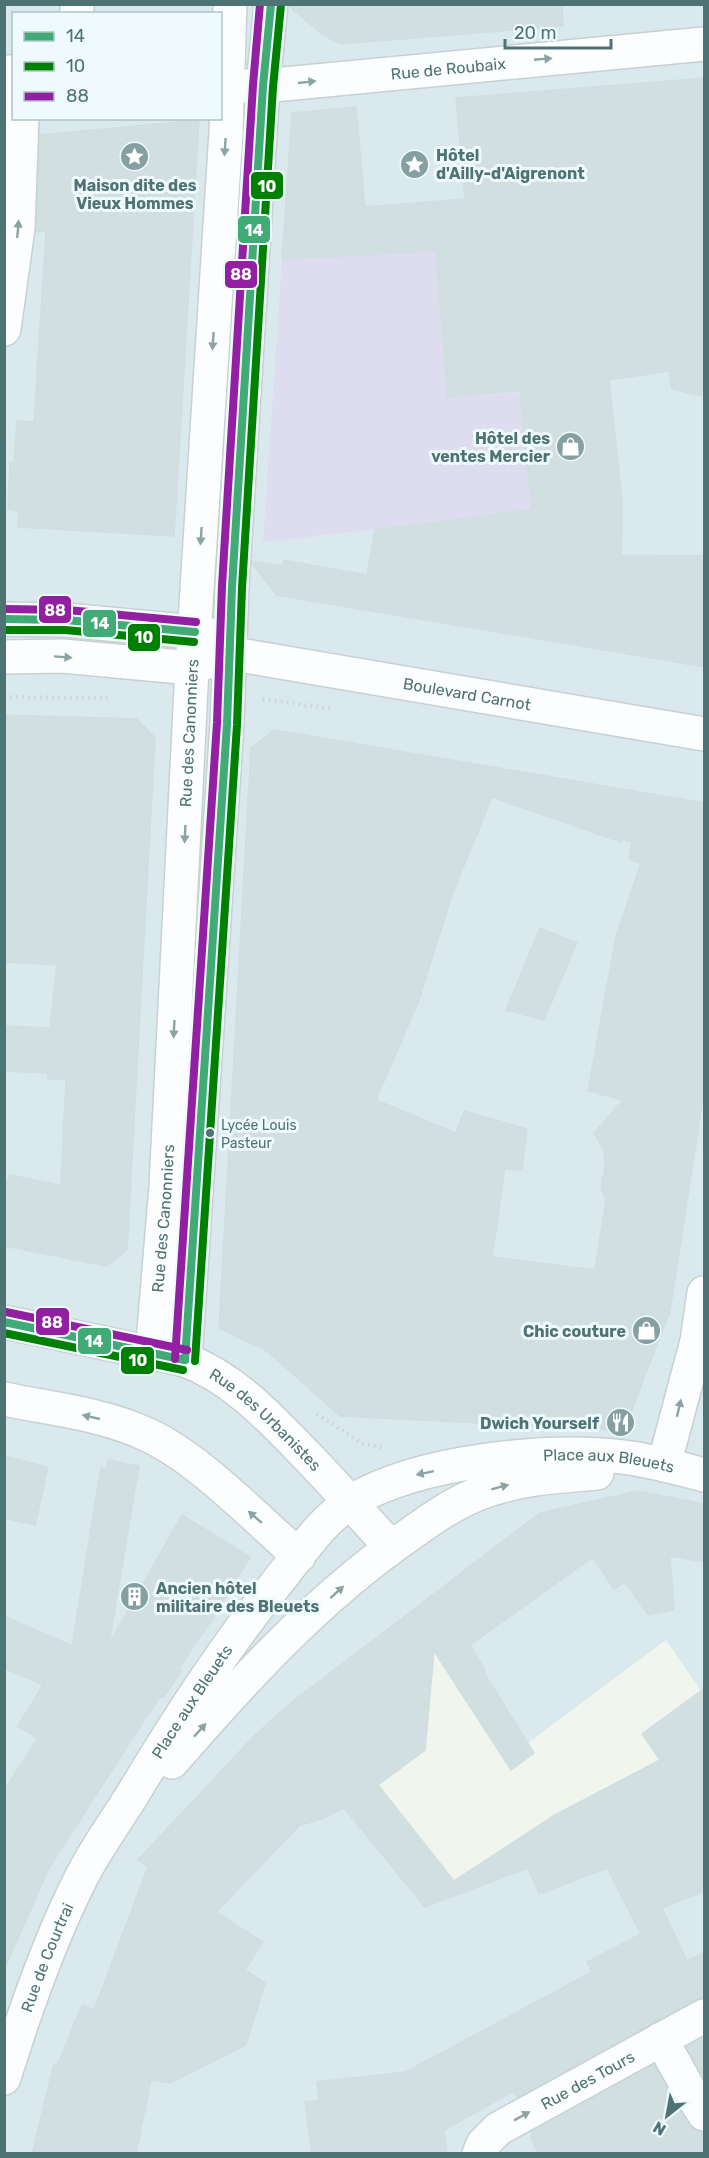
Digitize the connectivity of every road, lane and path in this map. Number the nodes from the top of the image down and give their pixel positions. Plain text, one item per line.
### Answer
1 (230, 4) edge
2 (271, 4) edge
3 (705, 44) edge
4 (264, 86) junction
5 (224, 87) edge
6 (11, 91) edge
7 (12, 111) edge
8 (12, 120) edge
9 (4, 329) edge
10 (4, 619) edge
11 (195, 633) junction
12 (228, 653) junction
13 (4, 657) edge
14 (192, 668) junction
15 (705, 734) edge
16 (705, 1293) edge
17 (4, 1322) edge
18 (152, 1354) junction
19 (185, 1360) junction
20 (4, 1399) edge
21 (314, 1411) dead end
22 (394, 1447) dead end
23 (664, 1465) junction
24 (705, 1475) edge
25 (350, 1502) junction
26 (392, 1547) junction
27 (299, 1556) junction
28 (106, 1837) junction
29 (82, 1875) joint
30 (705, 2016) edge
31 (661, 2039) junction
32 (6, 2068) edge
33 (705, 2114) edge
34 (479, 2154) edge

1 - 5 street, Rue des Canonniers
2 - 4 street, Rue des Canonniers
4 -> 3 street, Rue de Roubaix
4 - 5 street, Rue de Roubaix
4 - 12 street, Rue des Canonniers
5 -> 11 street, Rue des Canonniers
7 -> 6 street
9 -> 8 street
10 - 11 street, Boulevard Carnot
11 - 12 street, Boulevard Carnot
11 - 14 street, Rue des Canonniers
12 - 14 street
12 - 15 street, Boulevard Carnot
12 - 19 street, Rue des Canonniers
13 -> 14 street
14 -> 18 street, Rue des Canonniers
23 -> 16 street
17 - 18 street, Rue des Urbanistes
18 - 19 street, Rue des Urbanistes
19 - 25 street, Rue des Urbanistes
27 -> 20 street
21 - 22 path
23 - 24 street
23 -> 25 street, Place aux Bleuets
26 -> 23 street, Place aux Bleuets
25 - 26 street, Rue des Urbanistes
25 - 27 street, Place aux Bleuets
28 -> 26 street, Place aux Bleuets
27 - 28 street, Place aux Bleuets
28 - 29 street, Place aux Bleuets
29 - 32 street, Rue de Courtrai
30 - 31 street, Rue des Tours
31 - 33 street
34 -> 31 street, Rue des Tours

